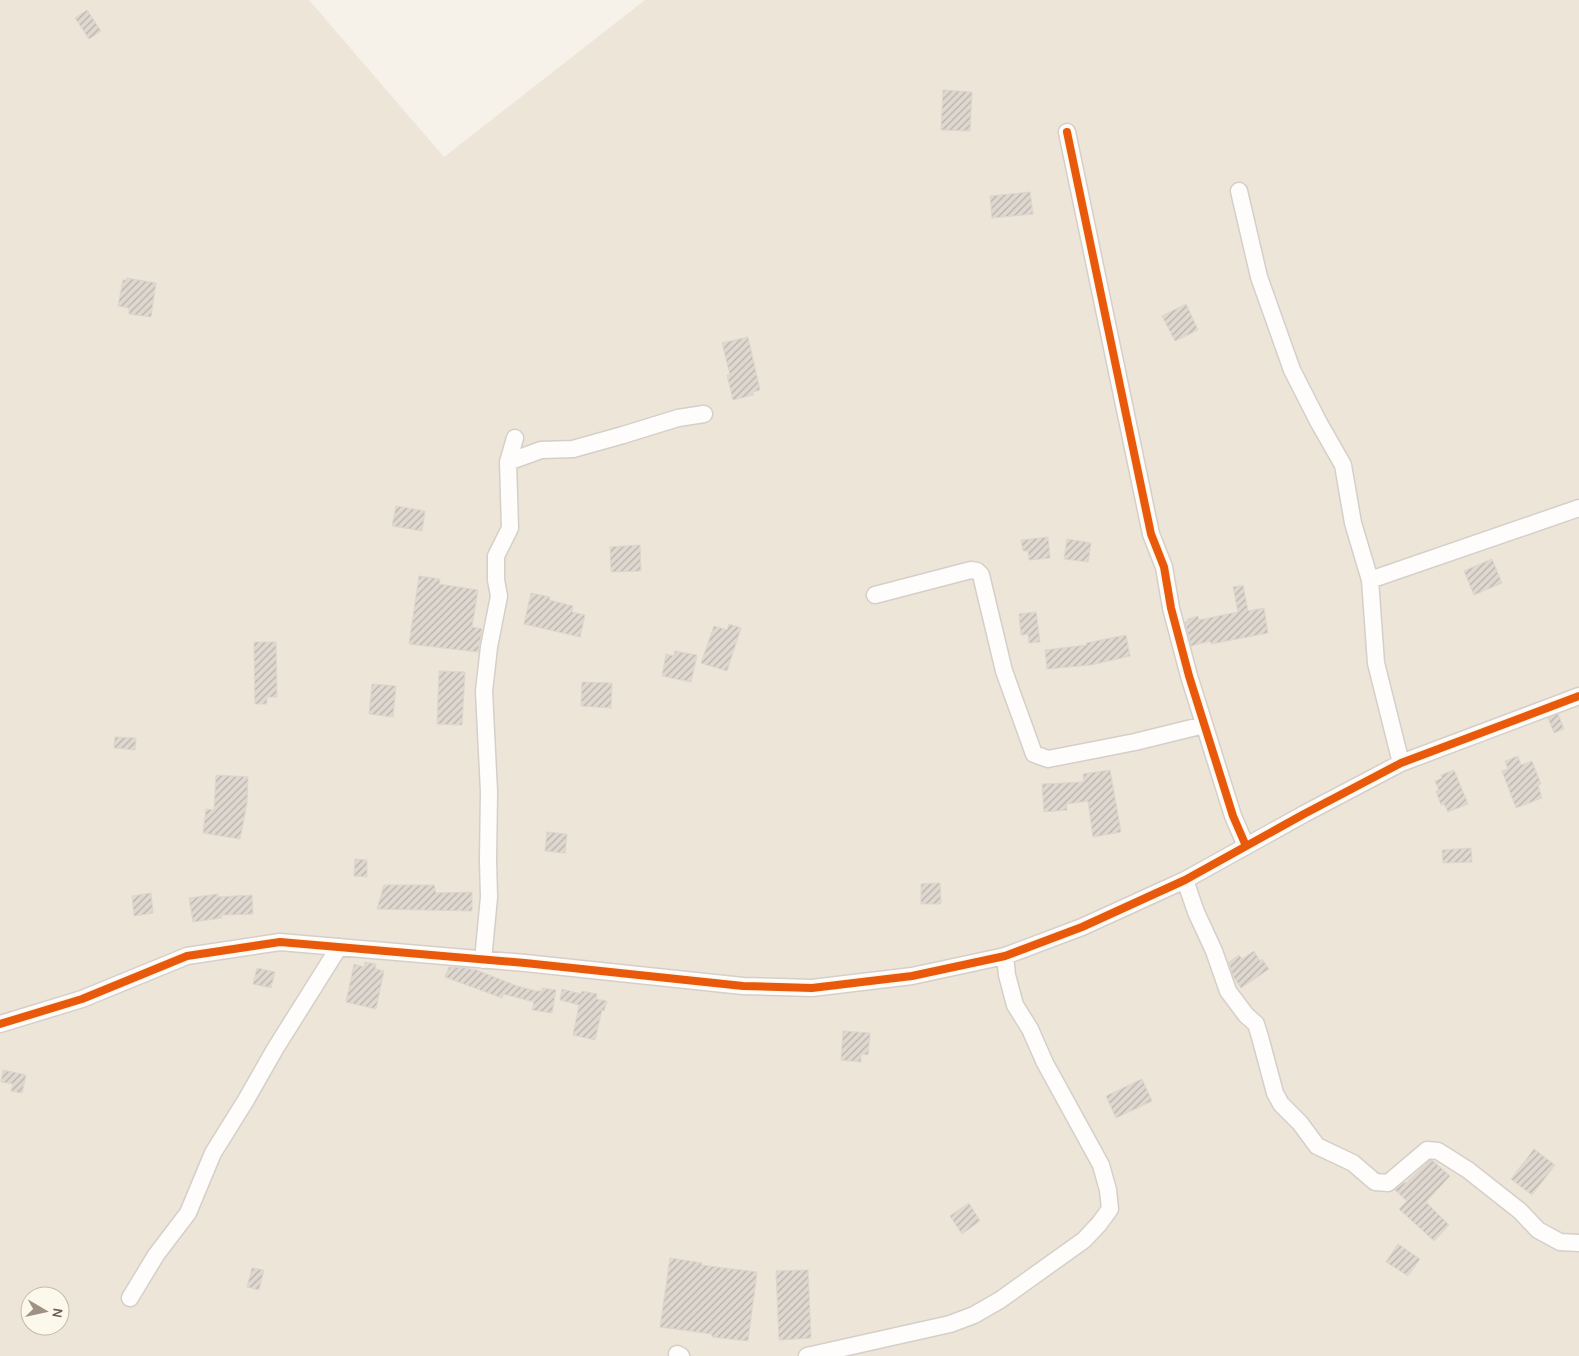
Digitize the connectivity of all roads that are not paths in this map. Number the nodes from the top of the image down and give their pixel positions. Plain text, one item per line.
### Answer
1 (1067, 132) dead end
2 (1239, 191) dead end
3 (704, 414) dead end
4 (515, 438) dead end
5 (508, 462) junction
6 (1579, 508) edge
7 (1370, 580) junction
8 (875, 595) dead end
9 (1579, 696) edge
10 (1204, 725) junction
11 (1401, 763) junction
12 (1246, 846) junction
13 (1186, 880) junction
14 (339, 947) junction
15 (1005, 956) junction
16 (483, 960) junction
17 (0, 1024) edge
18 (1579, 1243) edge
19 (130, 1298) dead end
20 (807, 1356) edge

1 - 10 street
2 - 7 street
3 - 5 street
4 - 5 street
5 - 16 street
6 - 7 street
7 - 11 street
8 - 10 street
9 - 11 street
10 - 12 street
11 - 12 street
12 - 13 street
13 - 15 street
13 - 18 street
14 - 16 street
14 - 17 street
14 - 19 street
15 - 16 street
15 - 20 street

